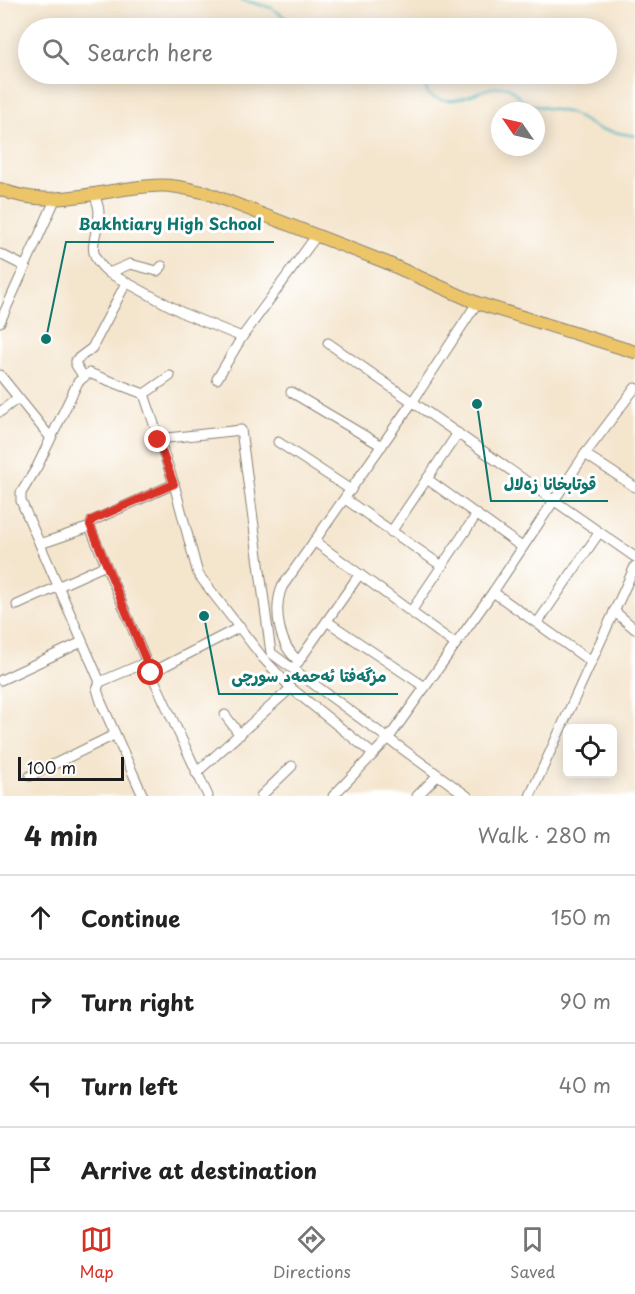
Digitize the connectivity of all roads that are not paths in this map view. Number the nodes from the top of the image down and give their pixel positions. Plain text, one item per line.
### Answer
1 (0, 189) edge
2 (94, 194) junction
3 (55, 200) junction
4 (317, 235) junction
5 (0, 254) edge
6 (24, 266) junction
7 (162, 266) dead end
8 (109, 273) junction
9 (126, 283) junction
10 (477, 303) junction
11 (0, 322) edge
12 (242, 338) junction
13 (328, 343) dead end
14 (635, 352) edge
15 (0, 375) edge
16 (83, 376) junction
17 (170, 376) dead end
18 (217, 379) dead end
19 (635, 388) edge
20 (291, 393) dead end
21 (144, 394) junction
22 (18, 398) junction
23 (413, 401) junction
24 (0, 412) edge
25 (458, 433) junction
26 (50, 437) junction
27 (158, 440) junction
28 (278, 442) dead end
29 (382, 446) junction
30 (585, 453) junction
31 (427, 479) junction
32 (174, 484) junction
33 (635, 487) edge
34 (351, 490) junction
35 (345, 499) junction
36 (554, 501) junction
37 (477, 514) junction
38 (90, 527) junction
39 (391, 532) junction
40 (599, 534) junction
41 (314, 541) junction
42 (40, 544) junction
43 (522, 547) junction
44 (635, 557) edge
45 (106, 565) junction
46 (442, 566) junction
47 (635, 566) edge
48 (359, 575) junction
49 (58, 589) junction
50 (493, 592) junction
51 (17, 605) dead end
52 (412, 610) junction
53 (614, 611) junction
54 (328, 622) junction
55 (538, 622) junction
56 (240, 627) junction
57 (635, 629) edge
58 (82, 642) junction
59 (455, 644) junction
60 (299, 661) junction
61 (147, 662) junction
62 (590, 662) junction
63 (293, 670) junction
64 (151, 673) junction
65 (1, 680) edge
66 (100, 682) junction
67 (424, 687) junction
68 (291, 688) junction
69 (225, 715) dead end
70 (114, 735) junction
71 (240, 735) junction
72 (388, 739) junction
73 (374, 754) junction
74 (292, 766) dead end
75 (196, 773) junction
76 (30, 776) dead end
77 (437, 776) junction
78 (143, 796) edge
79 (208, 796) edge
80 (261, 796) edge
81 (333, 796) edge
82 (417, 796) edge
83 (466, 796) edge
84 (531, 796) edge

1 - 3 main road
2 - 3 main road
2 - 4 main road
2 - 8 street
3 - 6 street
4 - 10 main road
4 - 12 street
5 - 6 street
6 - 11 street
7 - 8 street
8 - 9 street
9 - 12 street
9 - 16 street
10 - 14 main road
10 - 23 street
12 - 18 street
13 - 23 street
15 - 22 street
16 - 21 street
16 - 26 street
17 - 21 street
19 - 30 street
20 - 29 street
21 - 27 street
22 - 24 street
22 - 26 street
23 - 25 street
23 - 29 street
25 - 31 street
25 - 36 street
26 - 42 street
27 - 32 street
27 - 63 street
28 - 34 street
29 - 34 street
30 - 33 street
30 - 36 street
31 - 37 street
31 - 39 street
32 - 38 street
32 - 56 street
34 - 35 street
35 - 39 street
35 - 41 street
36 - 40 street
36 - 43 street
37 - 43 street
37 - 46 street
38 - 42 street
38 - 45 street
39 - 46 street
40 - 44 street
40 - 55 street
41 - 48 street
41 - 60 street
42 - 49 street
43 - 50 street
45 - 49 street
45 - 61 street
46 - 52 street
47 - 53 street
48 - 52 street
48 - 54 street
49 - 51 street
49 - 58 street
50 - 55 street
50 - 59 street
52 - 59 street
53 - 57 street
53 - 62 street
54 - 60 street
54 - 67 street
55 - 62 street
56 - 64 street
56 - 68 street
58 - 65 street
58 - 66 street
59 - 67 street
60 - 63 street
61 - 64 street
61 - 66 street
62 - 84 street
63 - 72 street
64 - 75 street
66 - 70 street
67 - 72 street
68 - 71 street
68 - 73 street
69 - 71 street
70 - 76 street
70 - 78 street
71 - 75 street
72 - 73 street
72 - 77 street
73 - 81 street
74 - 80 street
75 - 79 street
77 - 82 street
77 - 83 street

